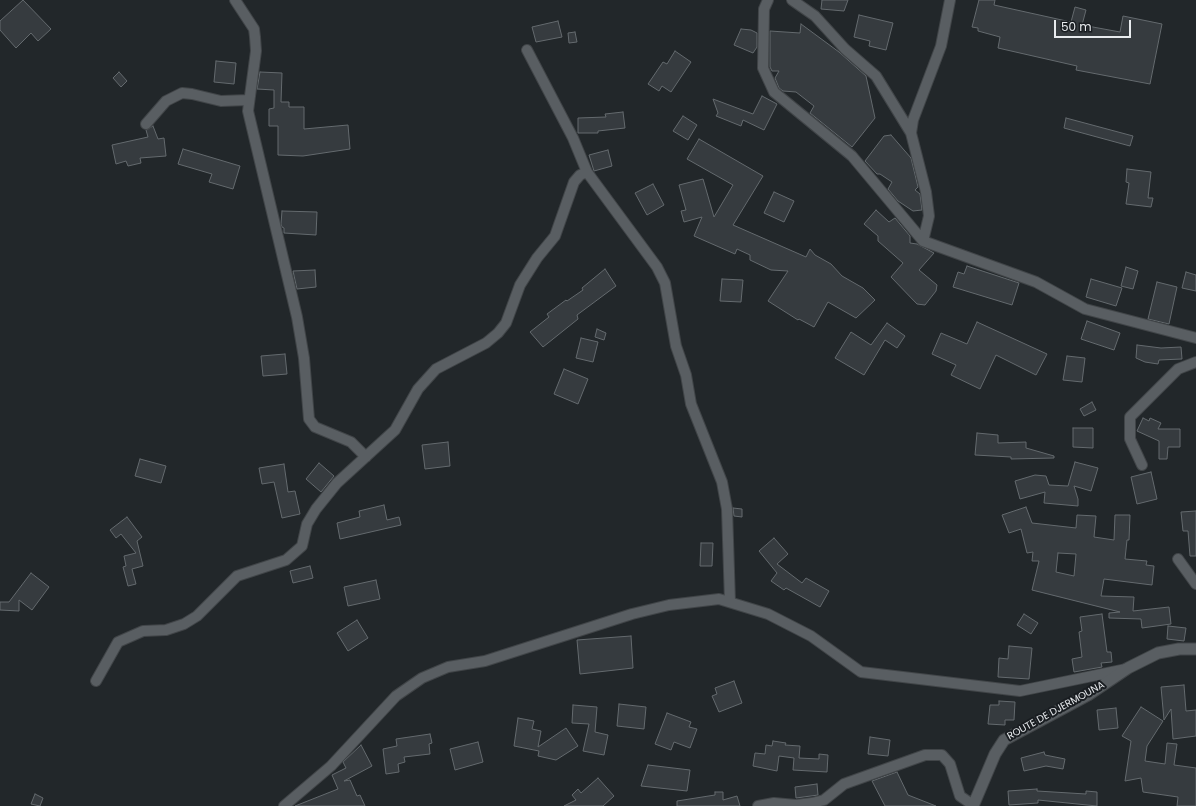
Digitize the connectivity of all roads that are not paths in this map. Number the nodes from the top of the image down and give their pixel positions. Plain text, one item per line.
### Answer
1 (235, 0) edge
2 (768, 0) edge
3 (792, 0) edge
4 (950, 0) edge
5 (527, 50) dead end
6 (248, 100) junction
7 (146, 124) dead end
8 (911, 133) junction
9 (587, 172) junction
10 (923, 241) junction
11 (1196, 338) edge
12 (1196, 362) edge
13 (366, 457) junction
14 (1142, 465) dead end
15 (1178, 559) dead end
16 (1196, 584) edge
17 (730, 602) junction
18 (1196, 649) edge
19 (1128, 668) junction
20 (96, 681) dead end
21 (974, 802) edge
22 (284, 806) edge
23 (758, 806) edge

1 - 6 street
2 - 10 street
3 - 8 street
4 - 8 street
5 - 9 street
6 - 7 street
6 - 13 street
8 - 10 street
9 - 13 street
9 - 17 street
10 - 11 street
12 - 14 street
13 - 20 street
15 - 16 street
17 - 19 street
17 - 22 street
18 - 19 street, ROUTE DE DJERMOUNA
19 - 21 street, ROUTE DE DJERMOUNA
21 - 23 street

